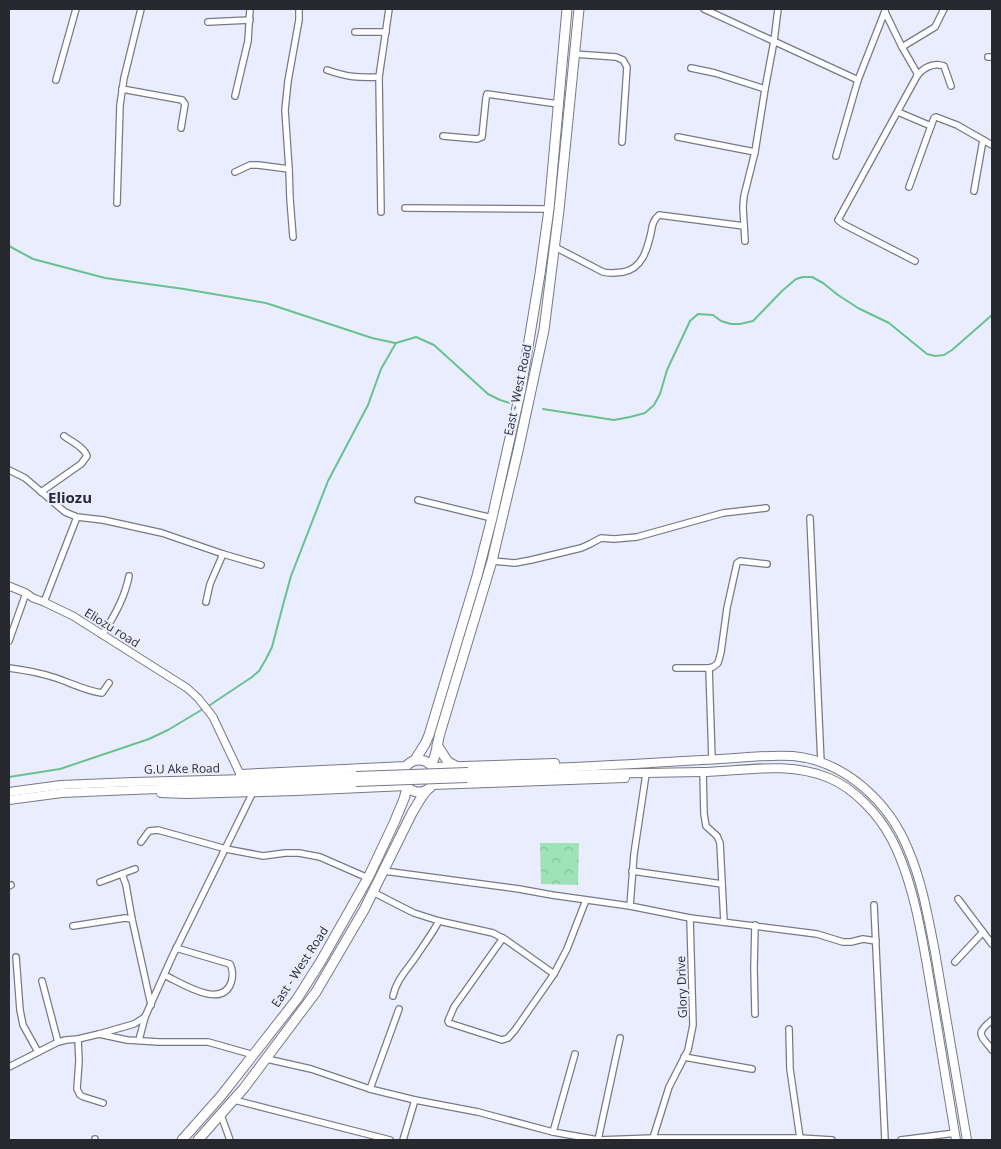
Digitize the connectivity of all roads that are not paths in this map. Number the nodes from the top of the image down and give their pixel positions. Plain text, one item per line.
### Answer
1 (76, 9) edge
2 (141, 9) edge
3 (250, 9) edge
4 (299, 9) edge
5 (389, 9) edge
6 (567, 9) edge
7 (579, 9) edge
8 (704, 9) edge
9 (778, 9) edge
10 (944, 9) edge
11 (885, 10) edge
12 (250, 20) junction
13 (208, 22) dead end
14 (355, 32) dead end
15 (386, 32) junction
16 (774, 41) junction
17 (902, 47) junction
18 (574, 54) junction
19 (691, 68) dead end
20 (327, 70) dead end
21 (917, 76) junction
22 (379, 77) junction
23 (56, 80) dead end
24 (858, 80) junction
25 (951, 86) dead end
26 (122, 89) junction
27 (765, 89) junction
28 (235, 96) dead end
29 (558, 104) junction
30 (898, 112) junction
31 (931, 126) junction
32 (181, 128) dead end
33 (443, 136) dead end
34 (678, 137) dead end
35 (983, 140) junction
36 (622, 142) dead end
37 (992, 144) edge
38 (755, 152) junction
39 (836, 156) dead end
40 (289, 170) junction
41 (234, 172) dead end
42 (909, 187) dead end
43 (974, 191) dead end
44 (117, 203) dead end
45 (405, 208) dead end
46 (548, 209) junction
47 (381, 212) dead end
48 (744, 226) junction
49 (293, 237) dead end
50 (745, 242) dead end
51 (555, 246) junction
52 (915, 261) dead end
53 (64, 436) dead end
54 (9, 470) edge
55 (41, 492) junction
56 (418, 500) dead end
57 (766, 508) dead end
58 (77, 517) junction
59 (492, 518) junction
60 (810, 518) dead end
61 (223, 554) junction
62 (492, 560) junction
63 (767, 564) dead end
64 (261, 565) dead end
65 (129, 576) dead end
66 (9, 586) edge
67 (26, 593) junction
68 (44, 602) junction
69 (206, 602) dead end
70 (102, 635) junction
71 (9, 641) edge
72 (9, 668) edge
73 (676, 668) dead end
74 (709, 668) junction
75 (109, 683) dead end
76 (437, 745) junction
77 (415, 760) junction
78 (712, 760) junction
79 (659, 763) junction
80 (821, 763) junction
81 (406, 766) junction
82 (432, 766) junction
83 (456, 766) junction
84 (658, 772) junction
85 (703, 772) junction
86 (240, 774) junction
87 (646, 774) junction
88 (468, 775) junction
89 (132, 786) junction
90 (406, 787) junction
91 (430, 788) junction
92 (9, 792) edge
93 (254, 792) junction
94 (9, 800) edge
95 (141, 842) dead end
96 (226, 849) junction
97 (135, 868) dead end
98 (384, 871) junction
99 (632, 871) junction
100 (122, 874) junction
101 (368, 878) junction
102 (100, 882) dead end
103 (722, 884) junction
104 (373, 892) junction
105 (958, 899) dead end
106 (586, 900) junction
107 (874, 905) dead end
108 (630, 906) junction
109 (690, 918) junction
110 (132, 919) junction
111 (439, 921) junction
112 (724, 922) junction
113 (73, 926) dead end
114 (755, 926) junction
115 (983, 932) junction
116 (503, 938) junction
117 (876, 940) junction
118 (992, 944) edge
119 (176, 948) junction
120 (16, 957) dead end
121 (955, 962) dead end
122 (554, 974) junction
123 (164, 975) junction
124 (42, 981) dead end
125 (393, 996) dead end
126 (150, 1005) junction
127 (399, 1009) dead end
128 (755, 1014) dead end
129 (145, 1017) junction
130 (992, 1020) edge
131 (789, 1029) dead end
132 (100, 1034) junction
133 (78, 1038) junction
134 (620, 1038) dead end
135 (139, 1040) junction
136 (58, 1042) junction
137 (992, 1050) edge
138 (38, 1052) junction
139 (575, 1054) dead end
140 (254, 1055) junction
141 (684, 1057) junction
142 (267, 1059) junction
143 (9, 1067) edge
144 (752, 1069) dead end
145 (370, 1089) junction
146 (234, 1100) junction
147 (415, 1100) junction
148 (103, 1103) dead end
149 (221, 1115) junction
150 (553, 1132) junction
151 (955, 1137) edge
152 (653, 1138) junction
153 (800, 1138) junction
154 (182, 1140) edge
155 (198, 1140) edge
156 (230, 1140) edge
157 (390, 1140) edge
158 (403, 1140) edge
159 (598, 1140) edge
160 (677, 1140) edge
161 (763, 1140) edge
162 (832, 1140) edge
163 (885, 1140) edge
164 (901, 1140) edge
165 (966, 1140) edge

1 - 23 street
2 - 26 street
3 - 12 street
4 - 40 street
5 - 15 street
6 - 29 main road, East - West Road
7 - 18 main road, East - West Road
8 - 16 street
9 - 16 street
10 - 17 street
11 - 17 street
11 - 24 street
12 - 13 street
12 - 28 street
14 - 15 street
15 - 22 street
16 - 24 street
16 - 27 street
17 - 21 street
18 - 36 street
18 - 51 main road, East - West Road
19 - 27 street
20 - 22 street
21 - 25 street
21 - 30 street
22 - 47 street
24 - 39 street
26 - 32 street
26 - 44 street
27 - 38 street
29 - 33 street
29 - 46 main road, East - West Road
30 - 31 street
30 - 52 street
31 - 35 street
31 - 42 street
34 - 38 street
35 - 37 street
35 - 43 street
38 - 48 street
40 - 41 street
40 - 49 street
45 - 46 street
46 - 59 main road, East - West Road
48 - 50 street
48 - 51 street
51 - 62 main road, East - West Road
53 - 55 street
54 - 55 street
55 - 58 street
56 - 59 street
57 - 62 street
58 - 61 street
58 - 68 street
59 - 77 main road, East - West Road
60 - 80 street
61 - 64 street
61 - 69 street
62 - 76 main road, East - West Road
63 - 74 street
65 - 70 street
66 - 67 street, Eliozu road
67 - 68 street, Eliozu road
67 - 71 street
68 - 70 street, Eliozu road
70 - 86 street, Eliozu road
72 - 75 street
73 - 74 street
74 - 78 street
76 - 82 main road, East - West Road
76 - 83 main road
77 - 81 main road
77 - 82 main road
78 - 79 main road
78 - 80 main road
79 - 83 main road
79 - 88 main road
80 - 165 main road
81 - 86 main road
81 - 90 main road
82 - 83 main road
82 - 91 main road
84 - 85 main road
84 - 87 main road
84 - 88 main road
85 - 103 street
85 - 151 main road
86 - 89 main road
87 - 91 main road
87 - 99 street
88 - 89 main road, bridge
89 - 92 main road, G.U Ake Road
89 - 93 main road
89 - 94 main road
90 - 91 main road
90 - 93 main road
90 - 101 main road, East - West Road
91 - 98 main road, East - West Road
93 - 96 street
95 - 96 street
96 - 101 street
96 - 119 street
97 - 100 street
98 - 104 main road, East - West Road
98 - 106 street
99 - 103 street
99 - 108 street
100 - 102 street
100 - 110 street
101 - 140 main road, East - West Road
103 - 112 street
104 - 111 street
104 - 142 main road, East - West Road
105 - 115 street
106 - 108 street
106 - 122 street
107 - 117 street
108 - 109 street
109 - 112 street
109 - 141 street, Glory Drive
110 - 113 street
110 - 126 street
111 - 116 street
111 - 125 street
112 - 114 street
114 - 117 street
114 - 128 street
115 - 118 street
115 - 121 street
116 - 122 street
116 - 122 street
117 - 163 street
119 - 123 street
119 - 123 street
120 - 138 street
123 - 126 street
124 - 136 street
126 - 129 street
127 - 145 street
129 - 132 street
129 - 135 street
130 - 137 street
131 - 153 street
132 - 133 street
132 - 135 street
133 - 136 street
133 - 148 street
134 - 159 street
135 - 140 street
136 - 138 street
138 - 143 street
139 - 150 street
140 - 154 main road, East - West Road
141 - 144 street
141 - 152 street, Glory Drive
142 - 145 street
142 - 146 main road, East - West Road
145 - 147 street
146 - 149 main road, East - West Road
146 - 157 street
147 - 150 street
147 - 158 street
149 - 155 main road, East - West Road
149 - 156 street
150 - 159 street
151 - 164 street
152 - 159 street
152 - 160 street
153 - 161 street
153 - 162 street
160 - 161 street

